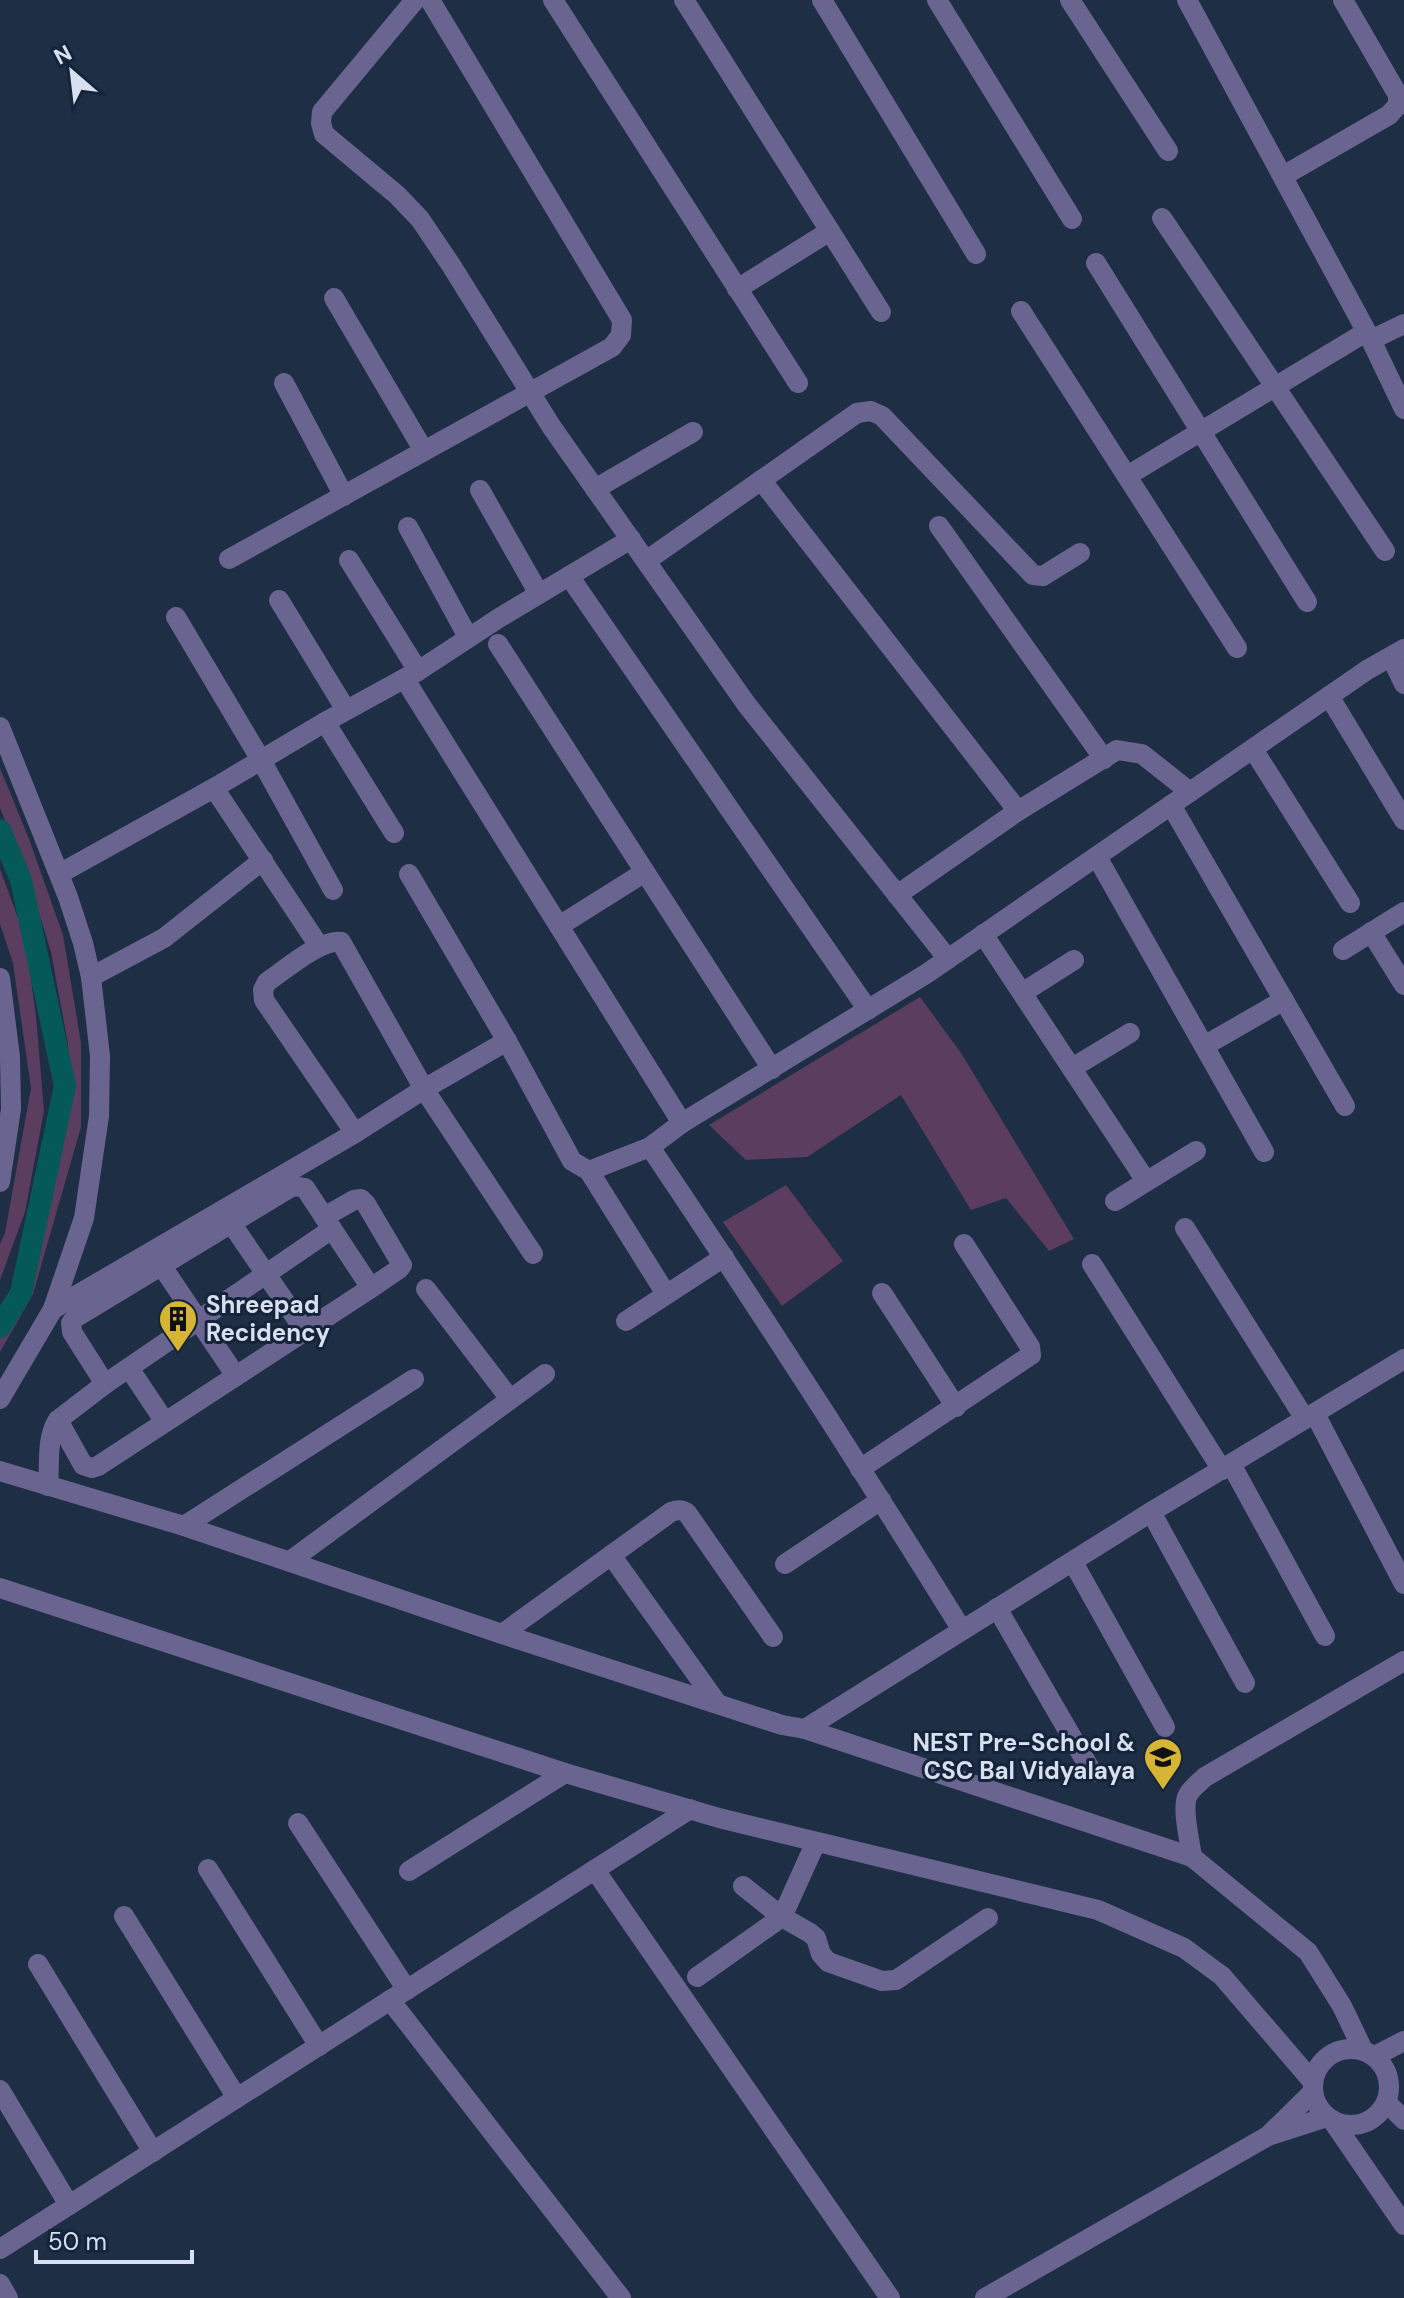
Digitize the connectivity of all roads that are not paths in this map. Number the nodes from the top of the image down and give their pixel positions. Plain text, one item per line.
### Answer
1 (415, 0) edge
2 (430, 0) edge
3 (553, 0) edge
4 (684, 0) edge
5 (822, 0) edge
6 (937, 0) edge
7 (1070, 0) edge
8 (1187, 0) edge
9 (1343, 0) edge
10 (1168, 151) dead end
11 (1283, 176) junction
12 (1162, 218) dead end
13 (1072, 219) dead end
14 (830, 231) junction
15 (976, 254) dead end
16 (1096, 263) dead end
17 (737, 289) junction
18 (334, 298) dead end
19 (1021, 311) dead end
20 (881, 312) dead end
21 (1404, 324) edge
22 (1368, 336) junction
23 (284, 383) dead end
24 (798, 383) dead end
25 (1275, 386) junction
26 (530, 393) junction
27 (1404, 409) edge
28 (1200, 431) junction
29 (693, 432) dead end
30 (424, 451) junction
31 (1127, 476) junction
32 (761, 480) junction
33 (595, 489) junction
34 (480, 490) dead end
35 (344, 496) junction
36 (939, 526) dead end
37 (408, 527) dead end
38 (631, 539) junction
39 (1385, 551) dead end
40 (1080, 553) dead end
41 (229, 559) dead end
42 (349, 560) dead end
43 (646, 561) junction
44 (569, 576) junction
45 (539, 594) junction
46 (279, 600) dead end
47 (1307, 602) dead end
48 (176, 617) dead end
49 (468, 637) junction
50 (498, 644) dead end
51 (1237, 648) dead end
52 (1398, 653) edge
53 (413, 678) junction
54 (1404, 684) edge
55 (1329, 696) junction
56 (346, 710) junction
57 (325, 722) junction
58 (0, 727) edge
59 (1253, 749) junction
60 (1104, 759) junction
61 (261, 760) junction
62 (214, 788) junction
63 (1190, 792) junction
64 (1171, 805) junction
65 (1018, 811) junction
66 (1404, 820) edge
67 (394, 833) dead end
68 (1097, 857) junction
69 (263, 860) junction
70 (645, 872) junction
71 (59, 874) junction
72 (409, 874) dead end
73 (333, 890) dead end
74 (897, 895) junction
75 (1350, 903) dead end
76 (1404, 912) edge
77 (559, 926) junction
78 (1371, 932) junction
79 (983, 934) junction
80 (319, 946) junction
81 (1343, 950) dead end
82 (948, 959) junction
83 (1074, 960) dead end
84 (91, 977) junction
85 (0, 978) edge
86 (1404, 985) edge
87 (1022, 993) junction
88 (1284, 1000) junction
89 (868, 1010) junction
90 (1130, 1033) dead end
91 (507, 1041) junction
92 (1204, 1046) junction
93 (1072, 1068) junction
94 (772, 1069) junction
95 (424, 1089) junction
96 (1345, 1106) dead end
97 (682, 1123) junction
98 (355, 1133) junction
99 (650, 1147) junction
100 (1196, 1151) dead end
101 (1264, 1152) dead end
102 (589, 1171) junction
103 (1146, 1181) junction
104 (0, 1182) edge
105 (1115, 1201) dead end
106 (231, 1223) junction
107 (328, 1223) junction
108 (1185, 1228) dead end
109 (964, 1244) dead end
110 (533, 1254) dead end
111 (724, 1257) junction
112 (1092, 1264) dead end
113 (161, 1265) junction
114 (266, 1274) junction
115 (371, 1288) junction
116 (426, 1289) dead end
117 (882, 1293) dead end
118 (666, 1294) junction
119 (53, 1309) junction
120 (199, 1321) junction
121 (626, 1321) dead end
122 (305, 1331) junction
123 (1404, 1359) edge
124 (129, 1368) junction
125 (545, 1374) dead end
126 (236, 1376) junction
127 (414, 1379) dead end
128 (105, 1384) junction
129 (0, 1399) edge
130 (510, 1399) junction
131 (956, 1407) junction
132 (1310, 1416) junction
133 (58, 1420) junction
134 (165, 1422) junction
135 (1226, 1467) junction
136 (860, 1469) junction
137 (0, 1471) edge
138 (48, 1486) junction
139 (881, 1500) junction
140 (1151, 1512) junction
141 (184, 1526) junction
142 (611, 1555) junction
143 (290, 1561) junction
144 (1073, 1562) junction
145 (785, 1564) dead end
146 (1404, 1584) edge
147 (0, 1588) edge
148 (997, 1608) junction
149 (962, 1630) junction
150 (502, 1634) junction
151 (1325, 1636) dead end
152 (773, 1637) dead end
153 (1404, 1661) edge
154 (1245, 1683) dead end
155 (717, 1703) junction
156 (1165, 1727) dead end
157 (805, 1729) junction
158 (1092, 1772) dead end
159 (565, 1773) junction
160 (690, 1809) junction
161 (298, 1823) dead end
162 (816, 1842) junction
163 (1192, 1857) junction
164 (208, 1869) dead end
165 (595, 1870) junction
166 (409, 1871) dead end
167 (743, 1886) dead end
168 (124, 1916) dead end
169 (782, 1917) junction
170 (988, 1918) dead end
171 (38, 1964) dead end
172 (697, 1977) dead end
173 (399, 1995) junction
174 (1404, 2041) edge
175 (319, 2046) junction
176 (1369, 2053) junction
177 (1313, 2087) junction
178 (0, 2090) edge
179 (1393, 2093) edge
180 (237, 2098) junction
181 (1329, 2118) junction
182 (1404, 2120) edge
183 (1268, 2136) junction
184 (153, 2152) junction
185 (69, 2205) junction
186 (1404, 2225) edge
187 (0, 2249) edge
188 (0, 2284) edge
189 (8, 2298) edge
190 (621, 2298) edge
191 (890, 2298) edge
192 (985, 2298) edge

1 - 26 street
2 - 26 street
3 - 17 street
4 - 14 street
5 - 15 street
6 - 13 street
7 - 10 street
8 - 11 street
9 - 11 street
11 - 22 street
12 - 25 street
14 - 17 street
14 - 20 street
16 - 28 street
17 - 24 street
18 - 30 street
19 - 31 street
21 - 22 street
22 - 25 street
22 - 27 street
23 - 35 street
25 - 28 street
25 - 39 street
26 - 30 street
26 - 33 street
28 - 31 street
28 - 47 street
29 - 33 street
30 - 35 street
31 - 51 street
32 - 40 street
32 - 43 street
32 - 65 street
33 - 38 street
34 - 45 street
35 - 41 street
36 - 60 street
37 - 49 street
38 - 43 street
38 - 44 street
42 - 53 street
43 - 74 street
44 - 45 street
44 - 89 street
45 - 49 street
46 - 56 street
48 - 61 street
49 - 53 street
50 - 70 street
52 - 54 street
52 - 55 street
53 - 56 street
53 - 77 street
55 - 59 street
55 - 66 street
56 - 57 street
57 - 61 street
57 - 67 street
58 - 71 street
59 - 63 street
59 - 75 street
60 - 63 street
60 - 65 street
61 - 62 street
61 - 73 street
62 - 69 street
62 - 71 street
63 - 64 street
64 - 68 street
64 - 88 street
65 - 74 street
68 - 79 street
68 - 92 street
69 - 80 street
69 - 84 street
70 - 77 street
70 - 94 street
71 - 84 street
72 - 91 street
74 - 82 street
76 - 78 street
77 - 97 street
78 - 81 street
78 - 86 street
79 - 82 street
79 - 87 street
80 - 95 street
80 - 98 street
82 - 89 street
83 - 87 street
84 - 119 street
85 - 104 street
87 - 93 street
88 - 92 street
88 - 96 street
89 - 94 street
90 - 93 street
91 - 95 street
91 - 102 street
92 - 101 street
93 - 103 street
94 - 97 street
95 - 98 street
95 - 110 street
97 - 99 street
98 - 119 street
99 - 102 street
99 - 111 street
100 - 103 street
102 - 118 street
103 - 105 street
106 - 107 street
106 - 113 street
106 - 114 street
107 - 114 street
107 - 115 street
107 - 115 street
108 - 132 street
109 - 131 street
111 - 118 street
111 - 136 street
112 - 135 street
113 - 120 street
113 - 128 street
114 - 120 street
114 - 122 street
115 - 122 street
116 - 130 street
117 - 131 street
118 - 121 street
119 - 129 street
120 - 124 street
120 - 126 street
122 - 126 street
123 - 132 street
124 - 128 street
124 - 134 street
125 - 130 street
126 - 134 street
127 - 141 street
128 - 133 street
130 - 143 street
131 - 136 street
132 - 135 street
132 - 146 street
133 - 134 street
133 - 138 street
135 - 140 street
135 - 151 street
136 - 139 street
137 - 138 street
138 - 141 street
139 - 145 street
139 - 149 street
140 - 144 street
140 - 154 street
141 - 143 street
142 - 150 street
142 - 152 street
142 - 155 street
143 - 150 street
144 - 148 street
144 - 156 street
147 - 159 street
148 - 149 street
148 - 158 street
149 - 157 street
150 - 155 street
153 - 163 street
155 - 157 street
157 - 163 street
159 - 160 street
159 - 166 street
160 - 162 street
160 - 165 street
161 - 173 street
162 - 169 street
162 - 177 street
163 - 176 street
164 - 175 street
165 - 173 street
165 - 191 street
167 - 169 street
168 - 180 street
169 - 170 street
169 - 172 street
171 - 184 street
173 - 175 street
173 - 190 street
174 - 176 street
175 - 180 street
176 - 177 street
176 - 179 street
177 - 181 street
177 - 183 street
178 - 185 street
179 - 181 street
179 - 182 street
180 - 184 street
181 - 183 street
181 - 186 street
183 - 192 street
184 - 185 street
185 - 187 street
188 - 189 street

